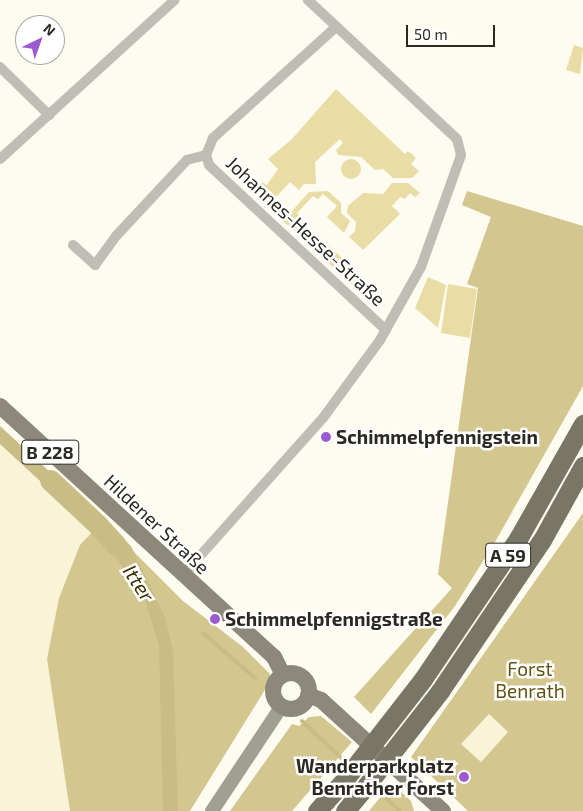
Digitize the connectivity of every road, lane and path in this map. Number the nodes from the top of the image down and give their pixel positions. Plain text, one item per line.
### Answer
1 (176, 0) edge
2 (308, 0) edge
3 (336, 27) junction
4 (0, 67) edge
5 (48, 115) junction
6 (206, 155) junction
7 (0, 159) edge
8 (73, 245) dead end
9 (386, 330) junction
10 (0, 406) edge
11 (583, 424) edge
12 (583, 466) edge
13 (183, 575) junction
14 (283, 675) junction
15 (308, 695) junction
16 (281, 707) junction
17 (212, 811) edge
18 (317, 811) edge
19 (345, 811) edge
20 (443, 811) edge

1 - 5 street
2 - 3 street
3 - 6 street, Johannes-Hesse-Straße
3 - 9 street
4 - 5 street
5 - 7 street
6 - 8 street, Johannes-Hesse-Straße
6 - 9 street, Johannes-Hesse-Straße
9 - 13 street
10 - 13 main road, Hildener Straße / B 228
11 - 18 highway, A 59, bridge
12 - 19 highway, A 59, bridge
13 - 14 main road, Hildener Straße / B 228
14 - 15 main road
14 - 16 main road
15 - 16 main road
15 - 20 main road
16 - 17 main road

